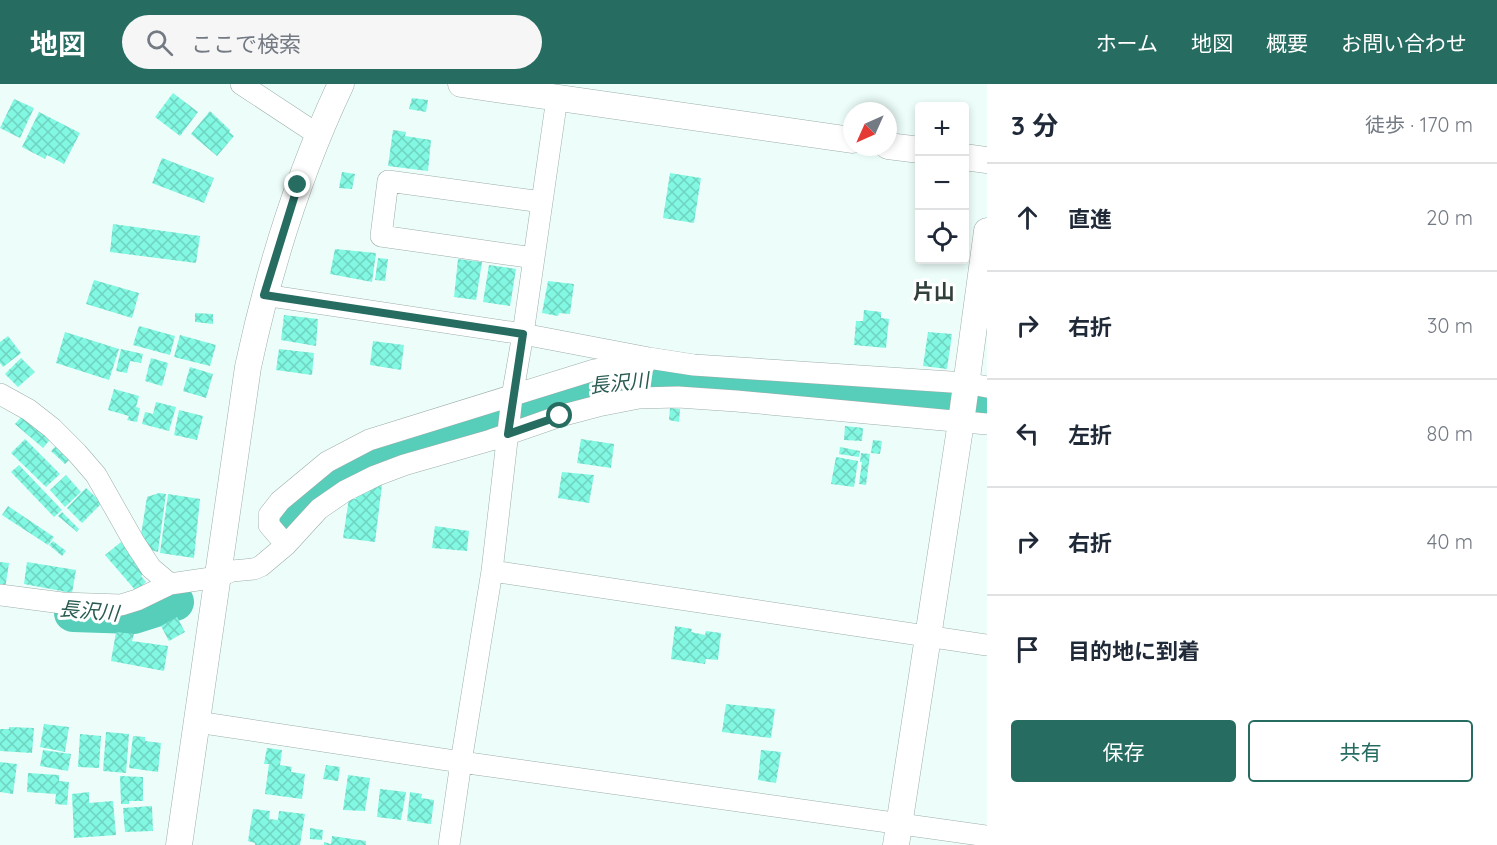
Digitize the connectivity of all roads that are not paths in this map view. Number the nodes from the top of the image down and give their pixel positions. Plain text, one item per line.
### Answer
1 (241, 84) edge
2 (340, 84) edge
3 (461, 84) edge
4 (557, 98) junction
5 (317, 134) junction
6 (843, 139) edge
7 (897, 147) edge
8 (915, 149) edge
9 (969, 158) edge
10 (987, 160) edge
11 (542, 202) junction
12 (987, 231) edge
13 (534, 258) junction
14 (264, 295) junction
15 (523, 334) junction
16 (694, 365) junction
17 (973, 387) edge
18 (0, 394) edge
19 (512, 397) junction
20 (961, 418) junction
21 (987, 424) edge
22 (508, 434) junction
23 (286, 545) junction
24 (492, 571) junction
25 (218, 577) junction
26 (170, 584) junction
27 (0, 595) edge
28 (927, 638) junction
29 (987, 645) edge
30 (197, 722) junction
31 (460, 762) junction
32 (898, 834) edge
33 (987, 836) edge
34 (174, 844) edge
35 (449, 845) edge

1 - 5 street
2 - 5 street
3 - 4 street
4 - 6 street
4 - 11 street
5 - 14 street
7 - 8 street
9 - 10 street
11 - 13 street
11 - 13 street
12 - 17 street
13 - 15 street
14 - 15 street
14 - 25 street
15 - 16 street
15 - 19 street
16 - 17 street
16 - 19 street
17 - 20 street
18 - 26 street
19 - 22 street
19 - 23 street
20 - 21 street
20 - 22 street
20 - 28 street
22 - 23 street
22 - 24 street
23 - 25 street
24 - 28 street
24 - 31 street
25 - 26 street
25 - 30 street
26 - 27 street
28 - 29 street
28 - 32 street
30 - 31 street
30 - 34 street
31 - 32 street
31 - 35 street
32 - 33 street

